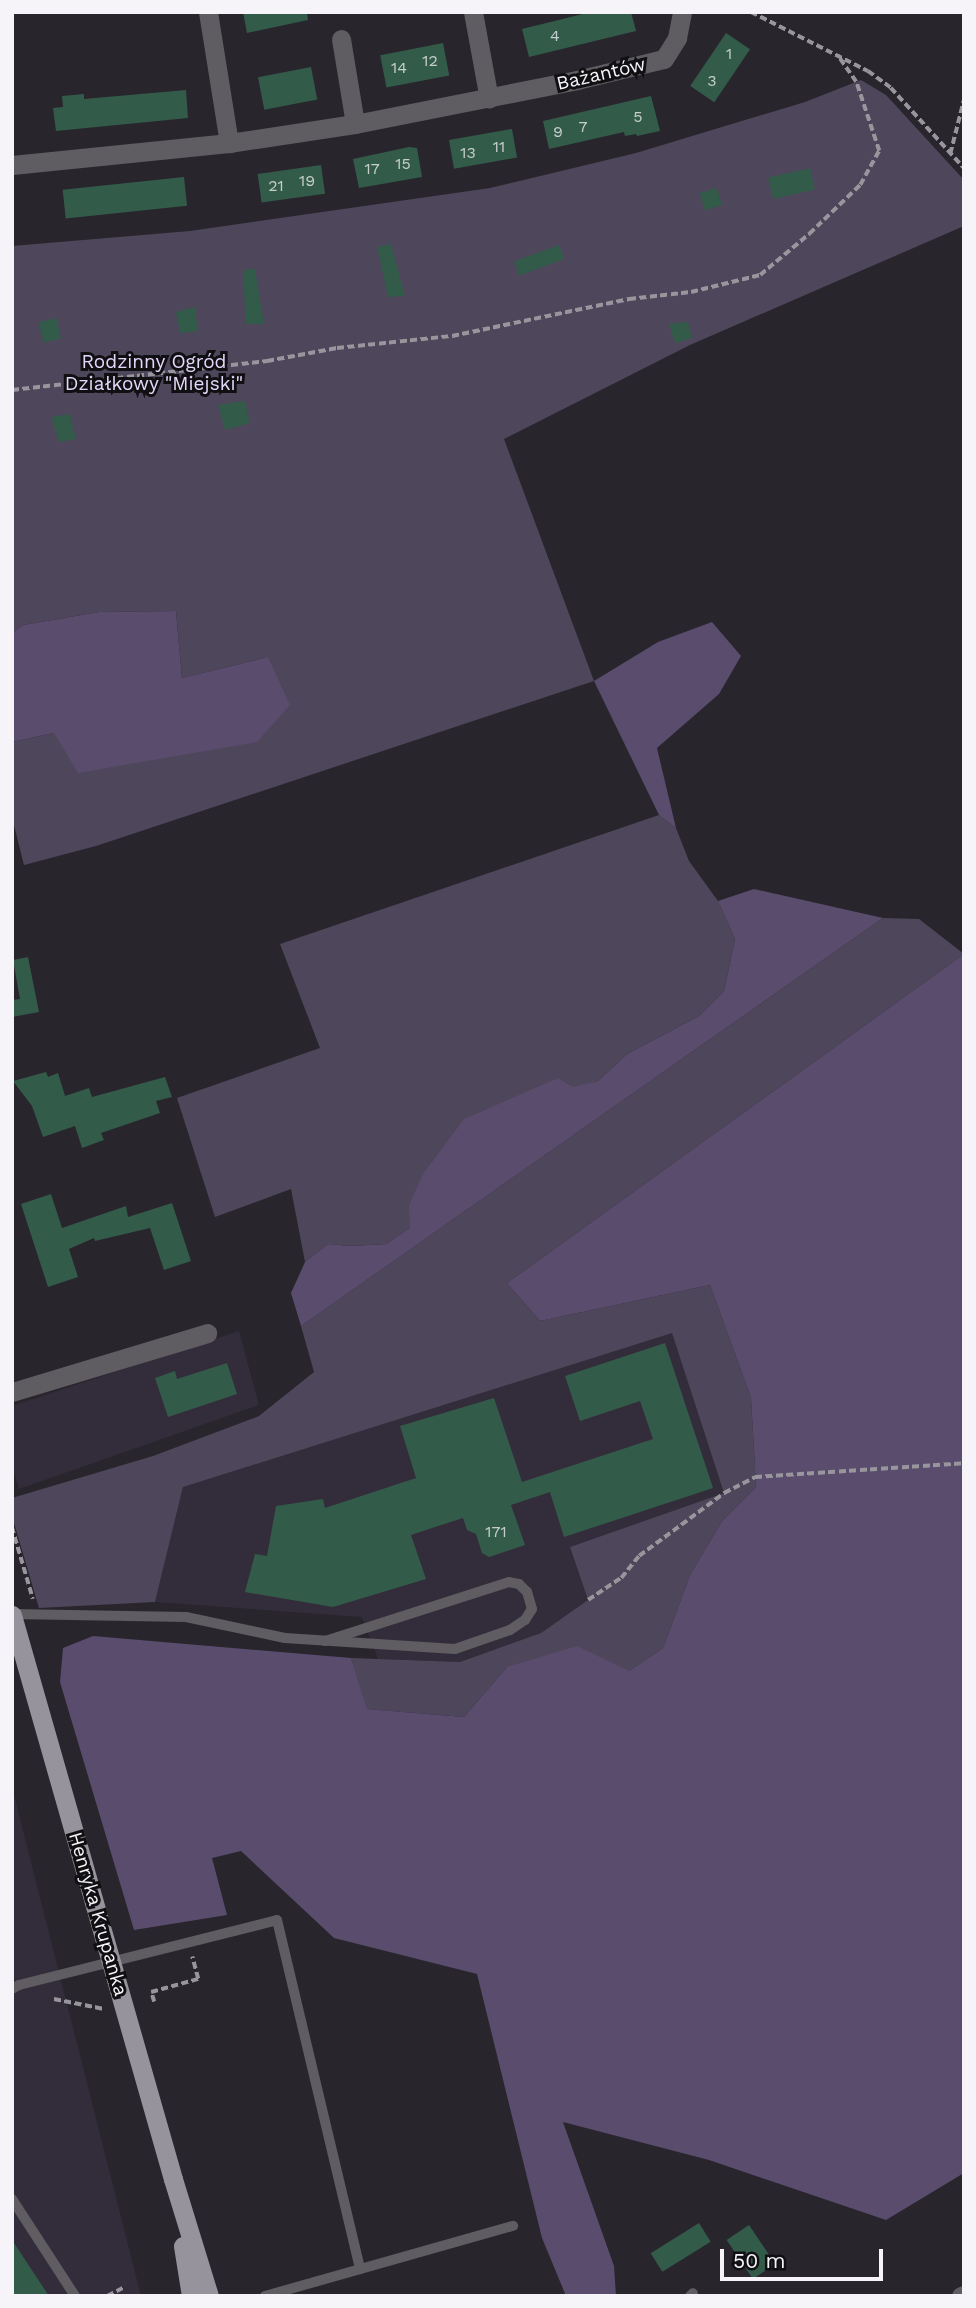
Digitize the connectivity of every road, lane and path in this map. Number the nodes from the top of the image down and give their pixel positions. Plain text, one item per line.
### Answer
1 (208, 12) edge
2 (473, 12) edge
3 (682, 12) edge
4 (751, 12) edge
5 (341, 39) dead end
6 (838, 56) junction
7 (489, 99) junction
8 (964, 99) edge
9 (355, 124) junction
10 (229, 143) junction
11 (950, 154) junction
12 (12, 165) edge
13 (964, 168) edge
14 (12, 390) edge
15 (207, 1333) dead end
16 (12, 1392) edge
17 (964, 1463) edge
18 (12, 1527) edge
19 (588, 1600) dead end
20 (12, 1614) edge
21 (38, 1615) junction
22 (326, 1641) junction
23 (188, 1943) junction
24 (112, 1962) junction
25 (12, 1989) edge
26 (54, 2000) dead end
27 (154, 2002) dead end
28 (107, 2015) dead end
29 (173, 2179) junction
30 (12, 2199) edge
31 (513, 2226) dead end
32 (360, 2269) junction
33 (123, 2288) dead end
34 (75, 2296) edge
35 (107, 2296) edge
36 (191, 2296) edge
37 (209, 2296) edge
38 (265, 2296) edge

1 - 10 street
2 - 7 street
3 - 7 street, Bażantów
4 - 6 path
5 - 9 street
6 - 11 path
6 - 14 path
7 - 9 street, Bażantów
8 - 11 path
9 - 10 street, Bażantów
10 - 12 street, Bażantów
11 - 13 path
15 - 16 street
17 - 19 path
18 - 21 path
20 - 21 lane
20 - 24 main road, Henryka Krupanka
21 - 22 lane
22 - 22 lane
23 - 24 lane
23 - 27 path
23 - 32 lane
24 - 25 lane
24 - 29 main road, Henryka Krupanka
26 - 28 path
29 - 36 main road, Henryka Krupanka
29 - 37 main road, Henryka Krupanka
30 - 34 lane
31 - 32 lane
32 - 38 lane
33 - 35 path

